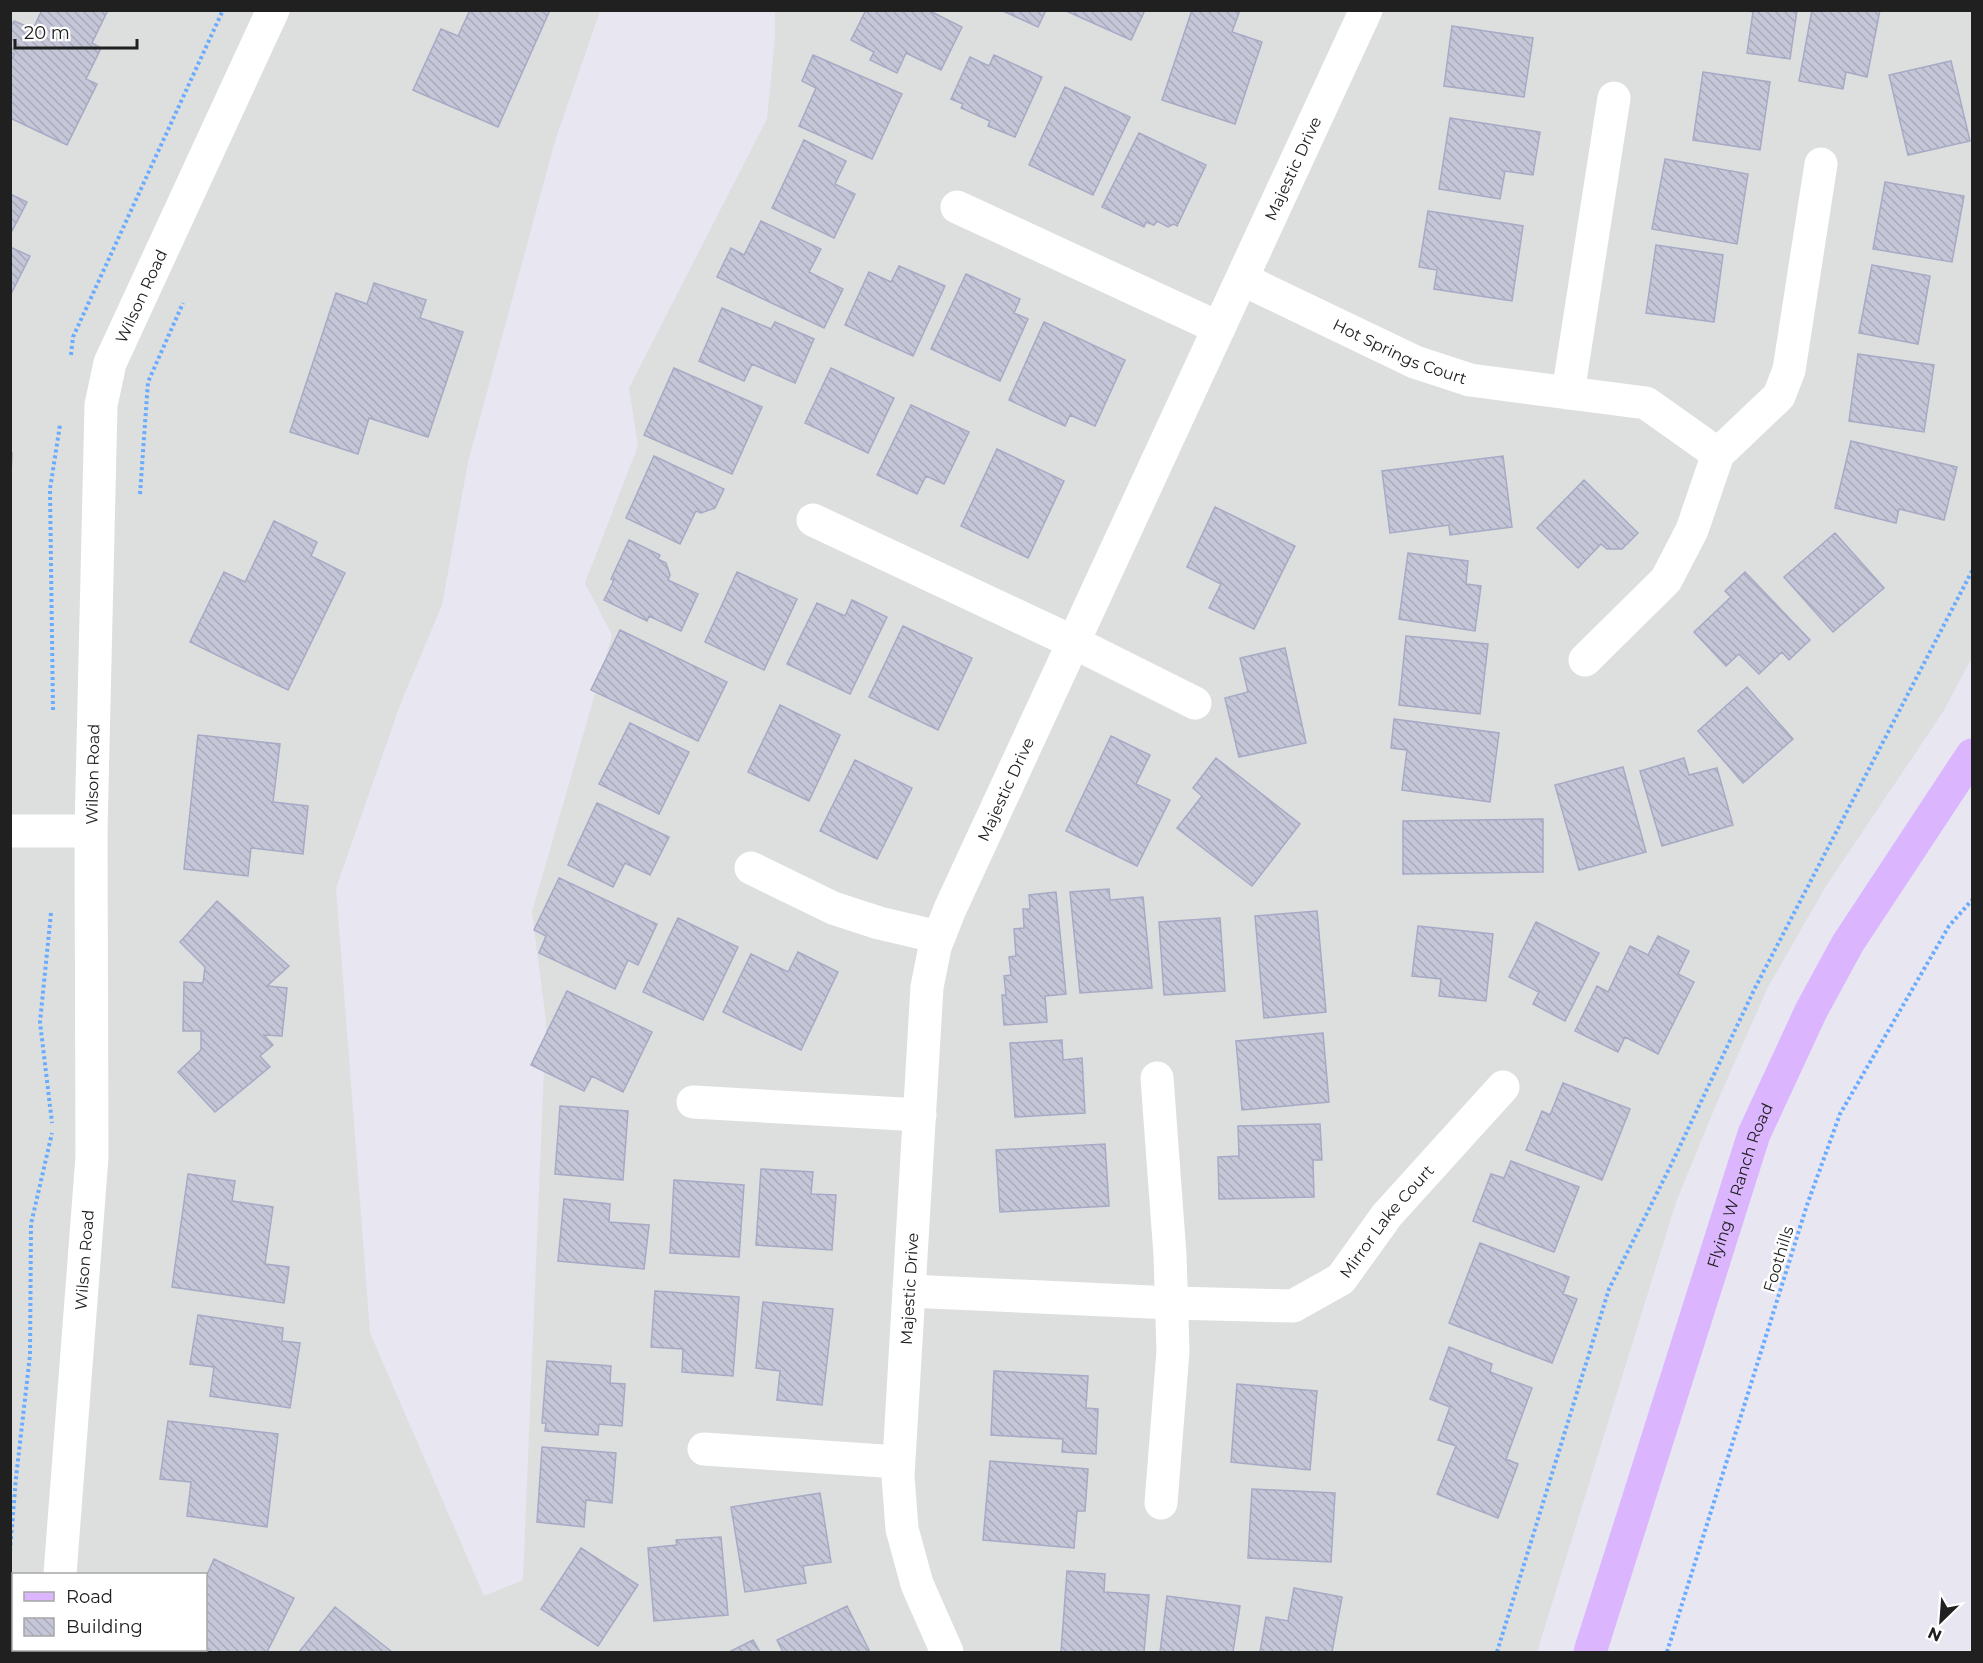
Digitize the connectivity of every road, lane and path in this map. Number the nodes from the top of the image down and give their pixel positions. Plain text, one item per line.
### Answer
1 (273, 10) edge
2 (1366, 10) edge
3 (1614, 98) dead end
4 (1821, 164) dead end
5 (957, 207) dead end
6 (1242, 279) junction
7 (186, 295) dead end
8 (1219, 328) junction
9 (1568, 393) junction
10 (1718, 454) junction
11 (140, 494) dead end
12 (813, 520) dead end
13 (1972, 571) edge
14 (1074, 642) junction
15 (1585, 660) dead end
16 (1195, 703) dead end
17 (1968, 772) edge
18 (10, 831) edge
19 (91, 831) junction
20 (751, 868) dead end
21 (1972, 900) edge
22 (939, 937) junction
23 (1157, 1078) dead end
24 (1503, 1087) dead end
25 (693, 1102) dead end
26 (920, 1115) junction
27 (909, 1291) junction
28 (1172, 1303) junction
29 (704, 1449) dead end
30 (898, 1462) junction
31 (1161, 1503) dead end
32 (60, 1573) edge
33 (947, 1653) edge
34 (1497, 1653) edge
35 (1590, 1653) edge
36 (1668, 1653) edge

1 - 19 street, Wilson Road
2 - 6 street, Majestic Drive
3 - 9 street
4 - 10 street
5 - 8 street
6 - 8 street, Majestic Drive
6 - 9 street, Hot Springs Court
7 - 11 path
8 - 14 street, Majestic Drive
9 - 10 street, Hot Springs Court
10 - 15 street
12 - 14 street
13 - 34 path
14 - 16 street
14 - 22 street, Majestic Drive
17 - 35 street, Flying W Ranch Road
18 - 19 street
19 - 32 street, Wilson Road
20 - 22 street
21 - 36 path, Foothills
22 - 26 street, Majestic Drive
23 - 28 street
24 - 28 street, Mirror Lake Court
25 - 26 street
26 - 27 street, Majestic Drive
27 - 28 street, Mirror Lake Court
27 - 30 street, Majestic Drive
28 - 31 street
29 - 30 street
30 - 33 street, Majestic Drive

